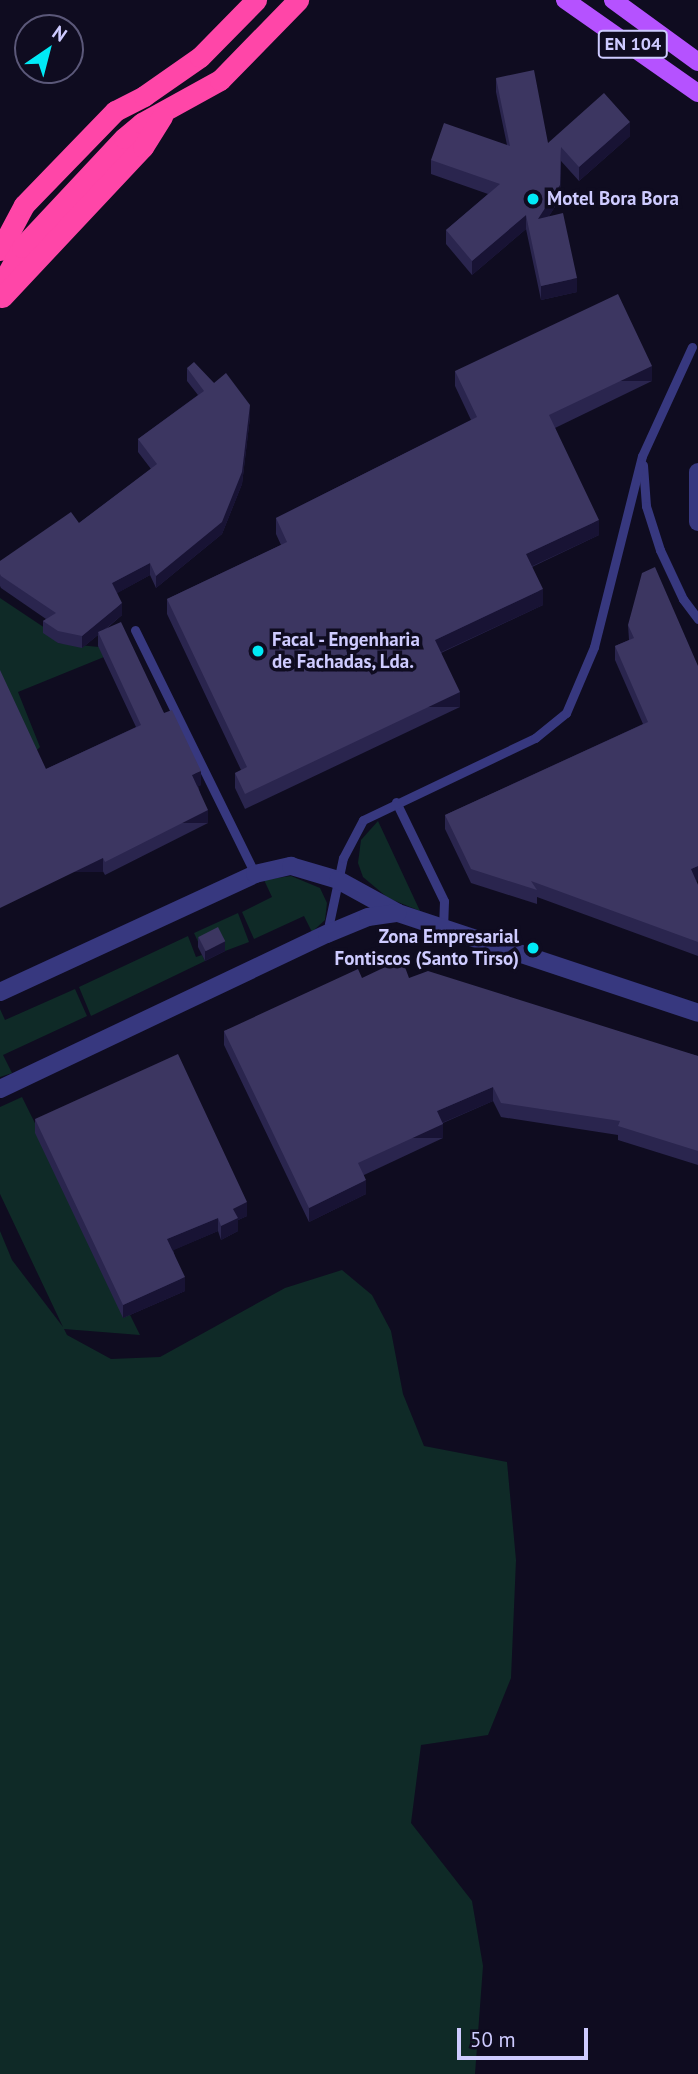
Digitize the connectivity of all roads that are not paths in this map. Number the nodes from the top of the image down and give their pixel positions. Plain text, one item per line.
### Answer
1 (236, 0) edge
2 (256, 0) edge
3 (298, 0) edge
4 (565, 0) edge
5 (613, 0) edge
6 (200, 57) junction
7 (698, 62) edge
8 (698, 93) edge
9 (162, 116) junction
10 (4, 244) edge
11 (0, 287) edge
12 (0, 299) edge
13 (692, 347) dead end
14 (642, 456) junction
15 (698, 472) edge
16 (698, 522) edge
17 (698, 619) edge
18 (135, 629) dead end
19 (396, 802) junction
20 (255, 874) junction
21 (338, 880) junction
22 (398, 913) junction
23 (443, 928) junction
24 (327, 934) junction
25 (0, 992) edge
26 (698, 1013) edge
27 (0, 1090) edge

1 - 6 highway
2 - 6 highway
3 - 9 highway
4 - 8 main road, EN 104
5 - 7 main road, EN 104
6 - 10 highway
9 - 11 highway
9 - 12 highway
13 - 14 lane
14 - 17 lane
14 - 19 lane
15 - 16 street
18 - 20 lane
19 - 21 lane
19 - 23 lane
20 - 21 street
20 - 25 street
21 - 22 street
21 - 24 lane
22 - 23 street
22 - 24 street
23 - 26 street
24 - 27 street

